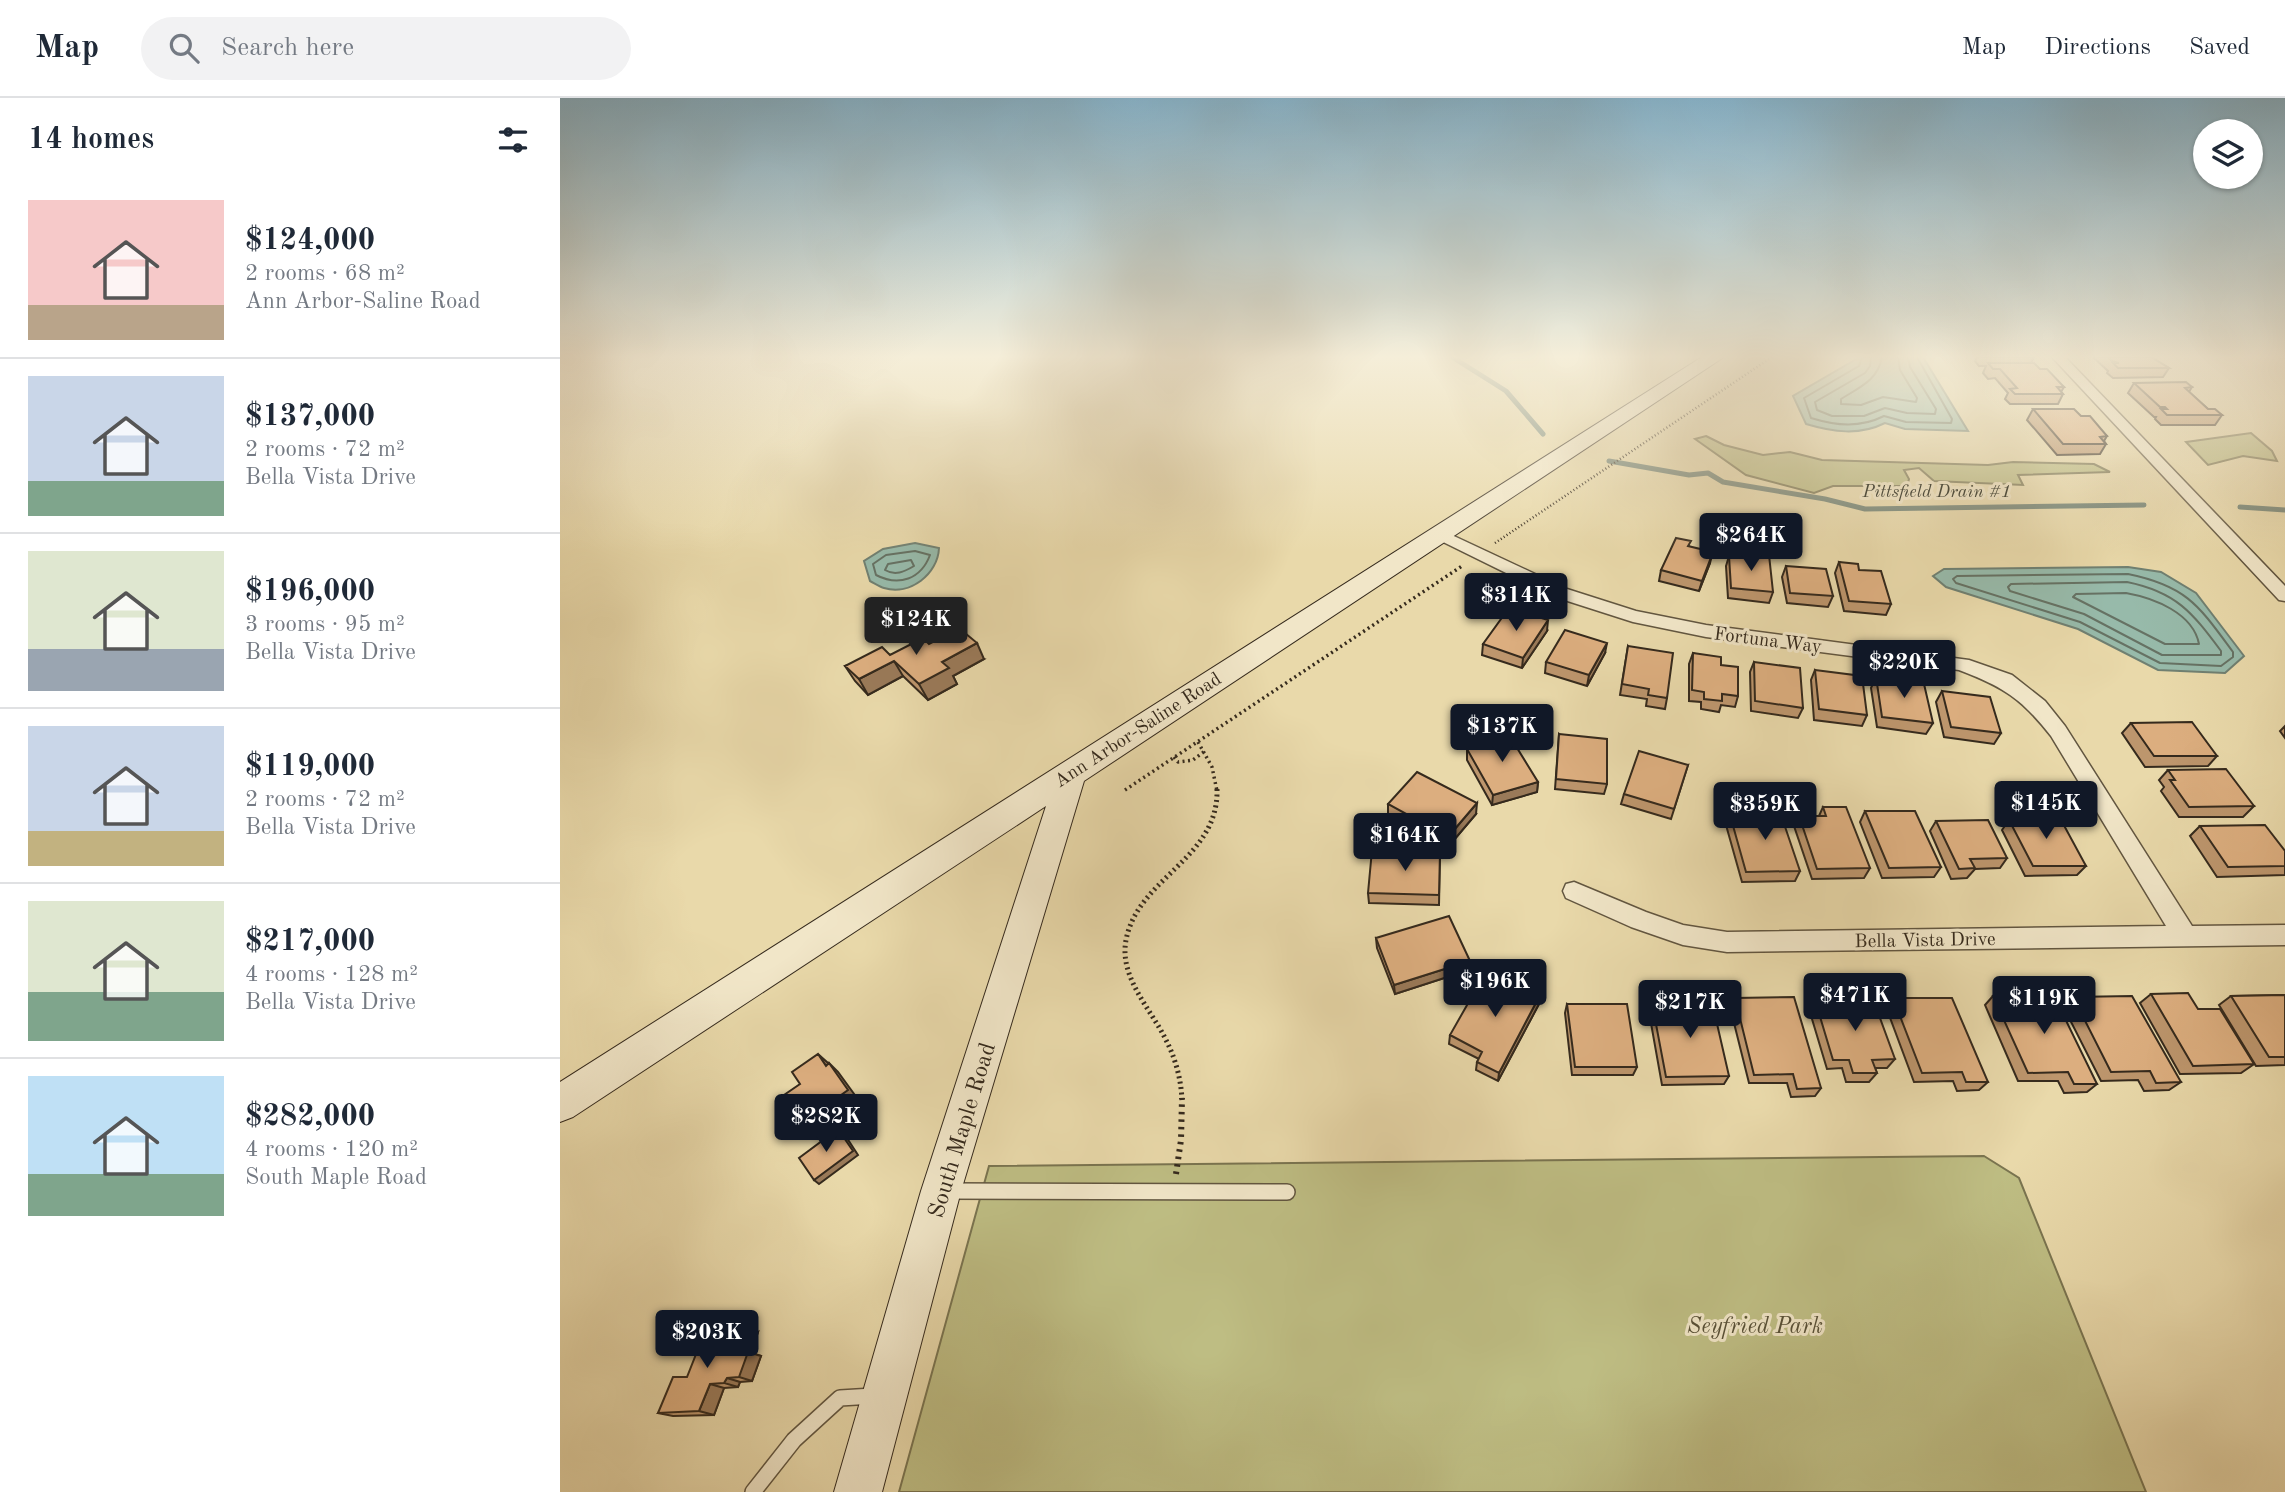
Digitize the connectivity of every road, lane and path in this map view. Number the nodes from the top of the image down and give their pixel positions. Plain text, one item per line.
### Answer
1 (1615, 422) edge
2 (1677, 422) edge
3 (2119, 422) edge
4 (1441, 535) junction
5 (1505, 538) dead end
6 (1455, 570) dead end
7 (2285, 596) edge
8 (1198, 741) junction
9 (1205, 751) junction
10 (1174, 757) junction
11 (1072, 771) junction
12 (1125, 790) dead end
13 (1574, 891) dead end
14 (2285, 934) edge
15 (2185, 936) junction
16 (560, 1104) edge
17 (1180, 1149) dead end
18 (942, 1191) junction
19 (1287, 1192) dead end
20 (886, 1396) junction
21 (753, 1492) edge
22 (858, 1492) edge

1 - 4 main road, Ann Arbor-Saline Road
2 - 5 path
3 - 7 street
4 - 11 main road, Ann Arbor-Saline Road
4 - 15 street, Fortuna Way
6 - 8 path
8 - 9 path
8 - 10 path
9 - 10 path
9 - 17 path
10 - 12 path
11 - 16 main road, Ann Arbor-Saline Road
11 - 18 main road, South Maple Road
13 - 15 street, Bella Vista Drive
14 - 15 street, Bella Vista Drive
18 - 19 lane
18 - 20 main road, South Maple Road
20 - 21 lane
20 - 22 main road, South Maple Road

